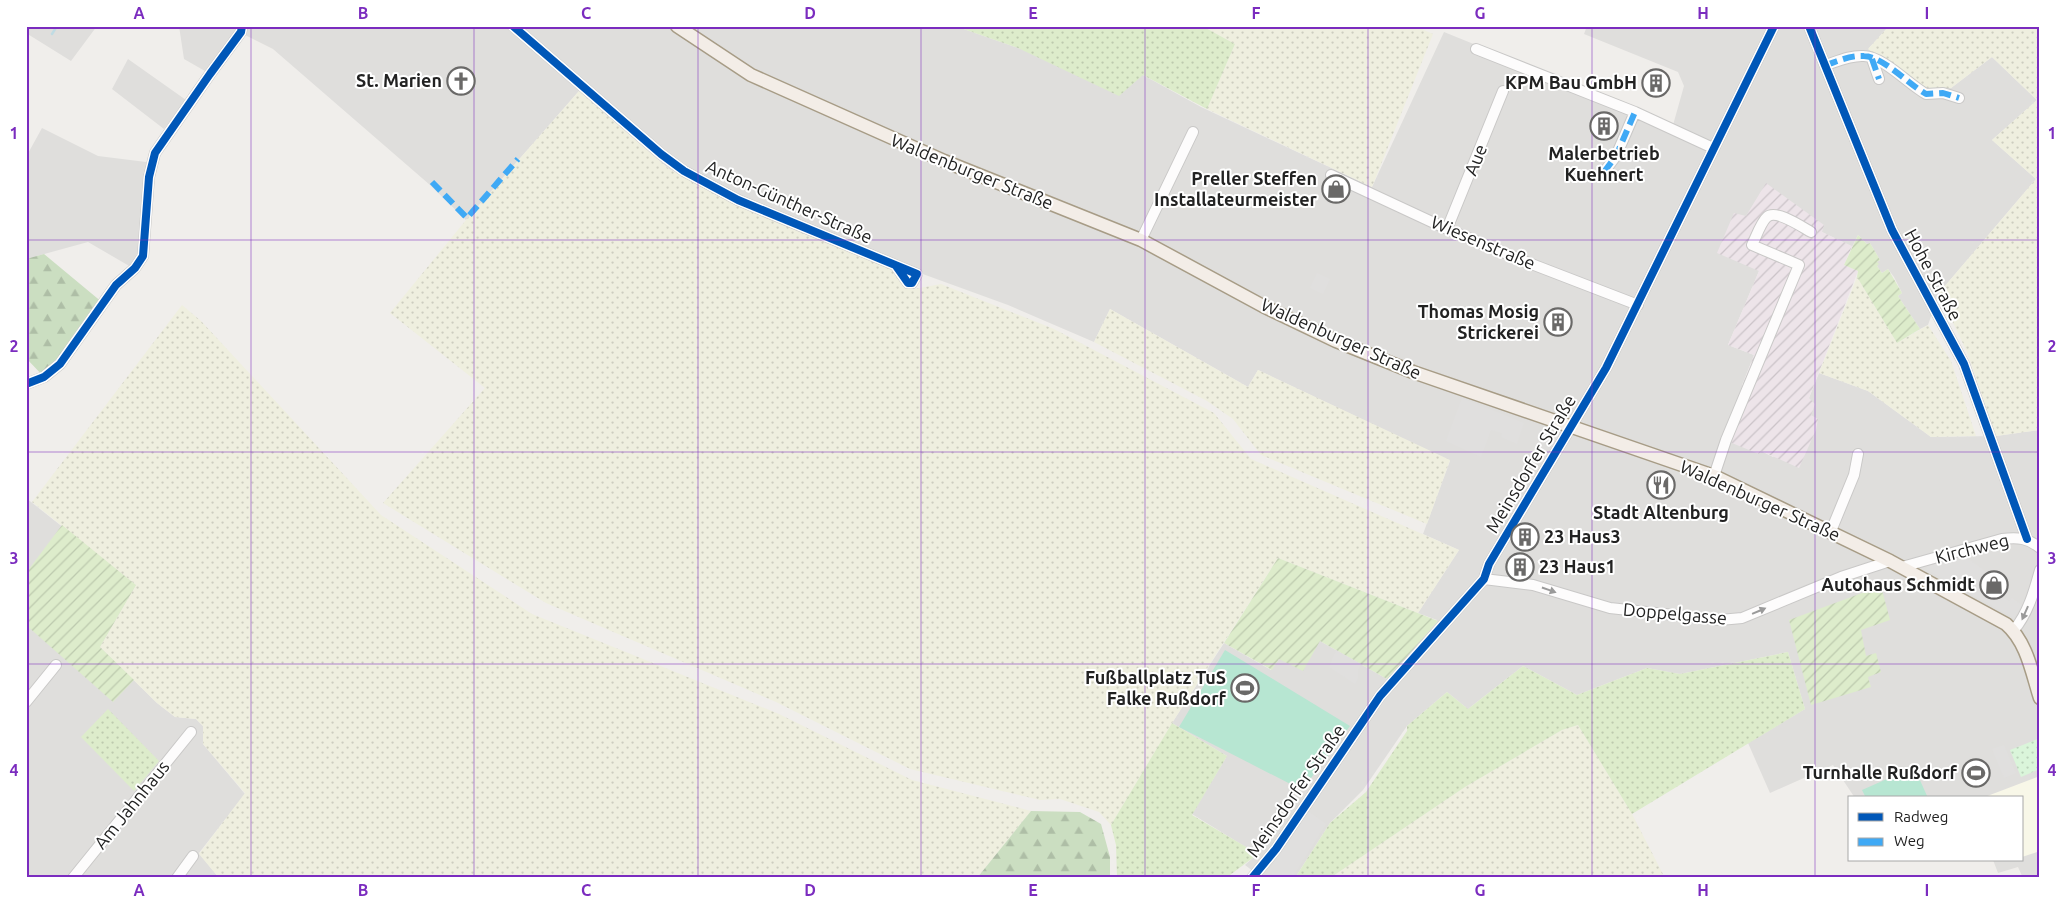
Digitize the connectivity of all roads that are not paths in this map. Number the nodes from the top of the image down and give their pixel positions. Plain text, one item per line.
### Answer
1 (242, 26) edge
2 (512, 26) edge
3 (677, 26) edge
4 (1774, 26) edge
5 (1809, 26) edge
6 (1476, 49) dead end
7 (1872, 59) junction
8 (1826, 65) junction
9 (1879, 79) dead end
10 (1503, 91) dead end
11 (1959, 98) dead end
12 (1635, 112) junction
13 (1193, 132) dead end
14 (1712, 148) junction
15 (1604, 172) dead end
16 (1331, 174) dead end
17 (1447, 229) junction
18 (1811, 232) dead end
19 (1141, 240) junction
20 (896, 266) dead end
21 (1638, 305) junction
22 (26, 384) edge
23 (1570, 428) junction
24 (1858, 454) dead end
25 (1714, 476) junction
26 (1830, 531) junction
27 (2027, 539) junction
28 (2040, 548) edge
29 (1890, 560) junction
30 (1902, 567) junction
31 (2040, 570) edge
32 (1484, 578) junction
33 (2014, 630) junction
34 (56, 665) dead end
35 (2040, 698) edge
36 (26, 702) edge
37 (191, 732) dead end
38 (194, 856) dead end
39 (73, 878) edge
40 (177, 878) edge
41 (1252, 878) edge

1 - 22 street
2 - 20 street, Anton-Günther-Straße
3 - 19 main road, Waldenburger Straße
4 - 14 street, Meinsdorfer Straße
5 - 8 street, Hohe Straße
6 - 12 street
7 - 8 street
7 - 9 street
7 - 11 street
8 - 27 street, Hohe Straße
10 - 17 street, Aue
12 - 14 street
12 - 15 street
13 - 19 street
14 - 21 street, Meinsdorfer Straße
16 - 17 street, Wiesenstraße
17 - 21 street, Wiesenstraße
18 - 25 street
19 - 23 main road, Waldenburger Straße
21 - 23 street, Meinsdorfer Straße
23 - 25 main road, Waldenburger Straße
23 - 32 street, Meinsdorfer Straße
24 - 26 street
25 - 26 main road, Waldenburger Straße
26 - 29 main road, Waldenburger Straße
27 - 28 street, Kirchweg
27 - 30 street, Kirchweg
29 - 30 main road, Waldenburger Straße
32 -> 29 street, Doppelgasse
30 - 33 main road, Waldenburger Straße
31 -> 33 street
32 - 41 street, Meinsdorfer Straße
33 - 35 main road
34 - 36 street
37 - 39 street, Am Jahnhaus
38 - 40 street

